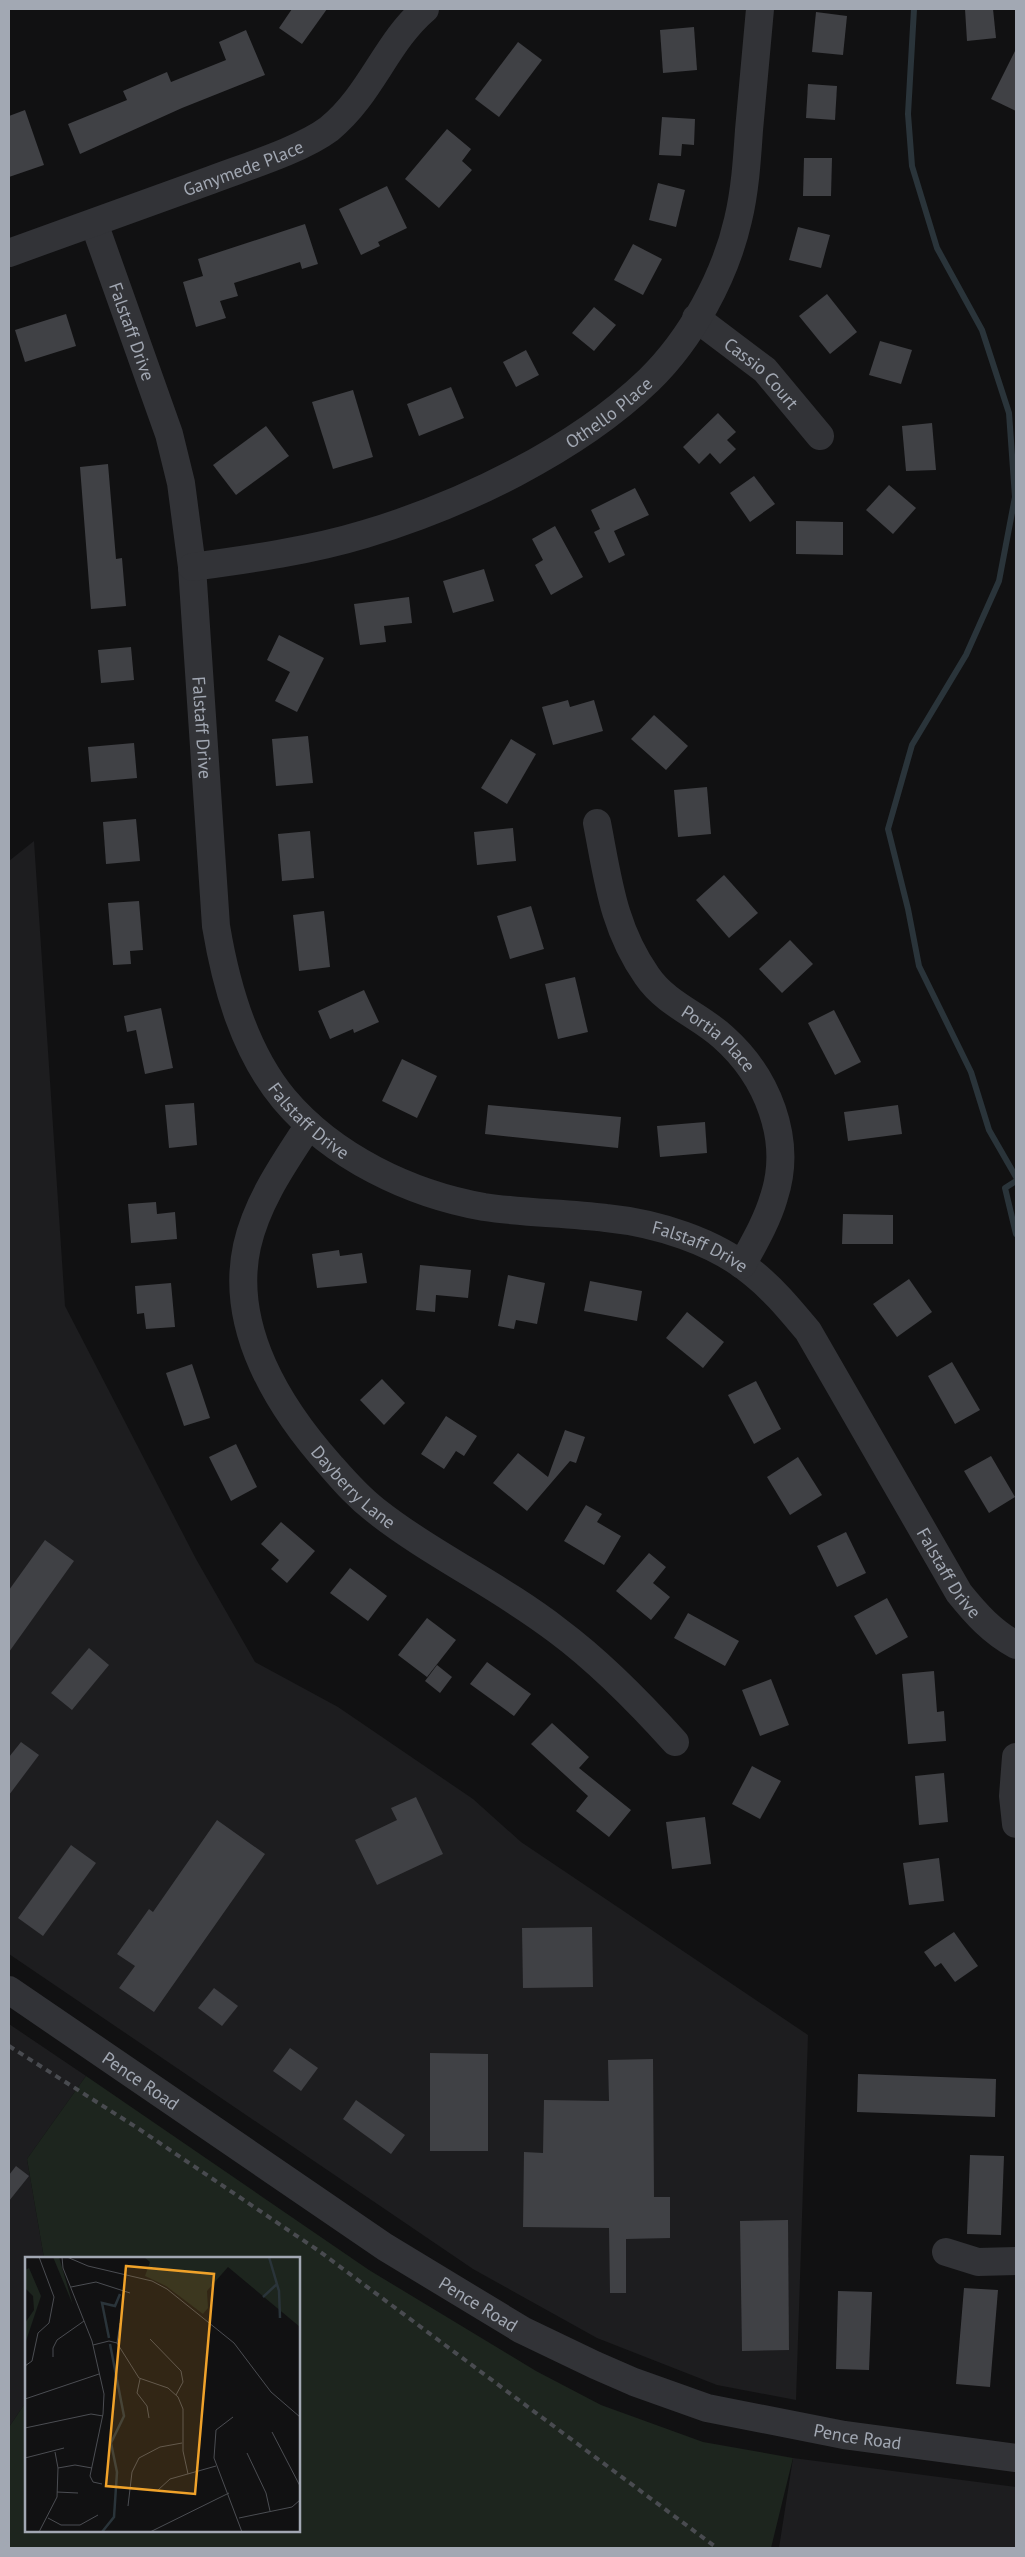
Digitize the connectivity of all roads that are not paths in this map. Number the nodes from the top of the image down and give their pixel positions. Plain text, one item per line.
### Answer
1 (425, 9) edge
2 (760, 9) edge
3 (94, 222) junction
4 (9, 253) edge
5 (696, 318) junction
6 (820, 436) dead end
7 (192, 566) junction
8 (597, 824) dead end
9 (309, 1125) junction
10 (742, 1265) junction
11 (1016, 1645) edge
12 (675, 1742) dead end
13 (1016, 1757) edge
14 (1016, 1824) edge
15 (9, 1990) edge
16 (946, 2252) dead end
17 (1016, 2262) edge
18 (1016, 2458) edge

1 - 3 street, Ganymede Place
2 - 5 street, Othello Place
3 - 4 street, Ganymede Place
3 - 7 street, Falstaff Drive
5 - 6 street, Cassio Court
5 - 7 street, Othello Place
7 - 9 street, Falstaff Drive
8 - 10 street, Portia Place
9 - 10 street, Falstaff Drive
9 - 12 street, Dayberry Lane
10 - 11 street, Falstaff Drive
13 - 14 street
15 - 18 street, Pence Road
16 - 17 street

